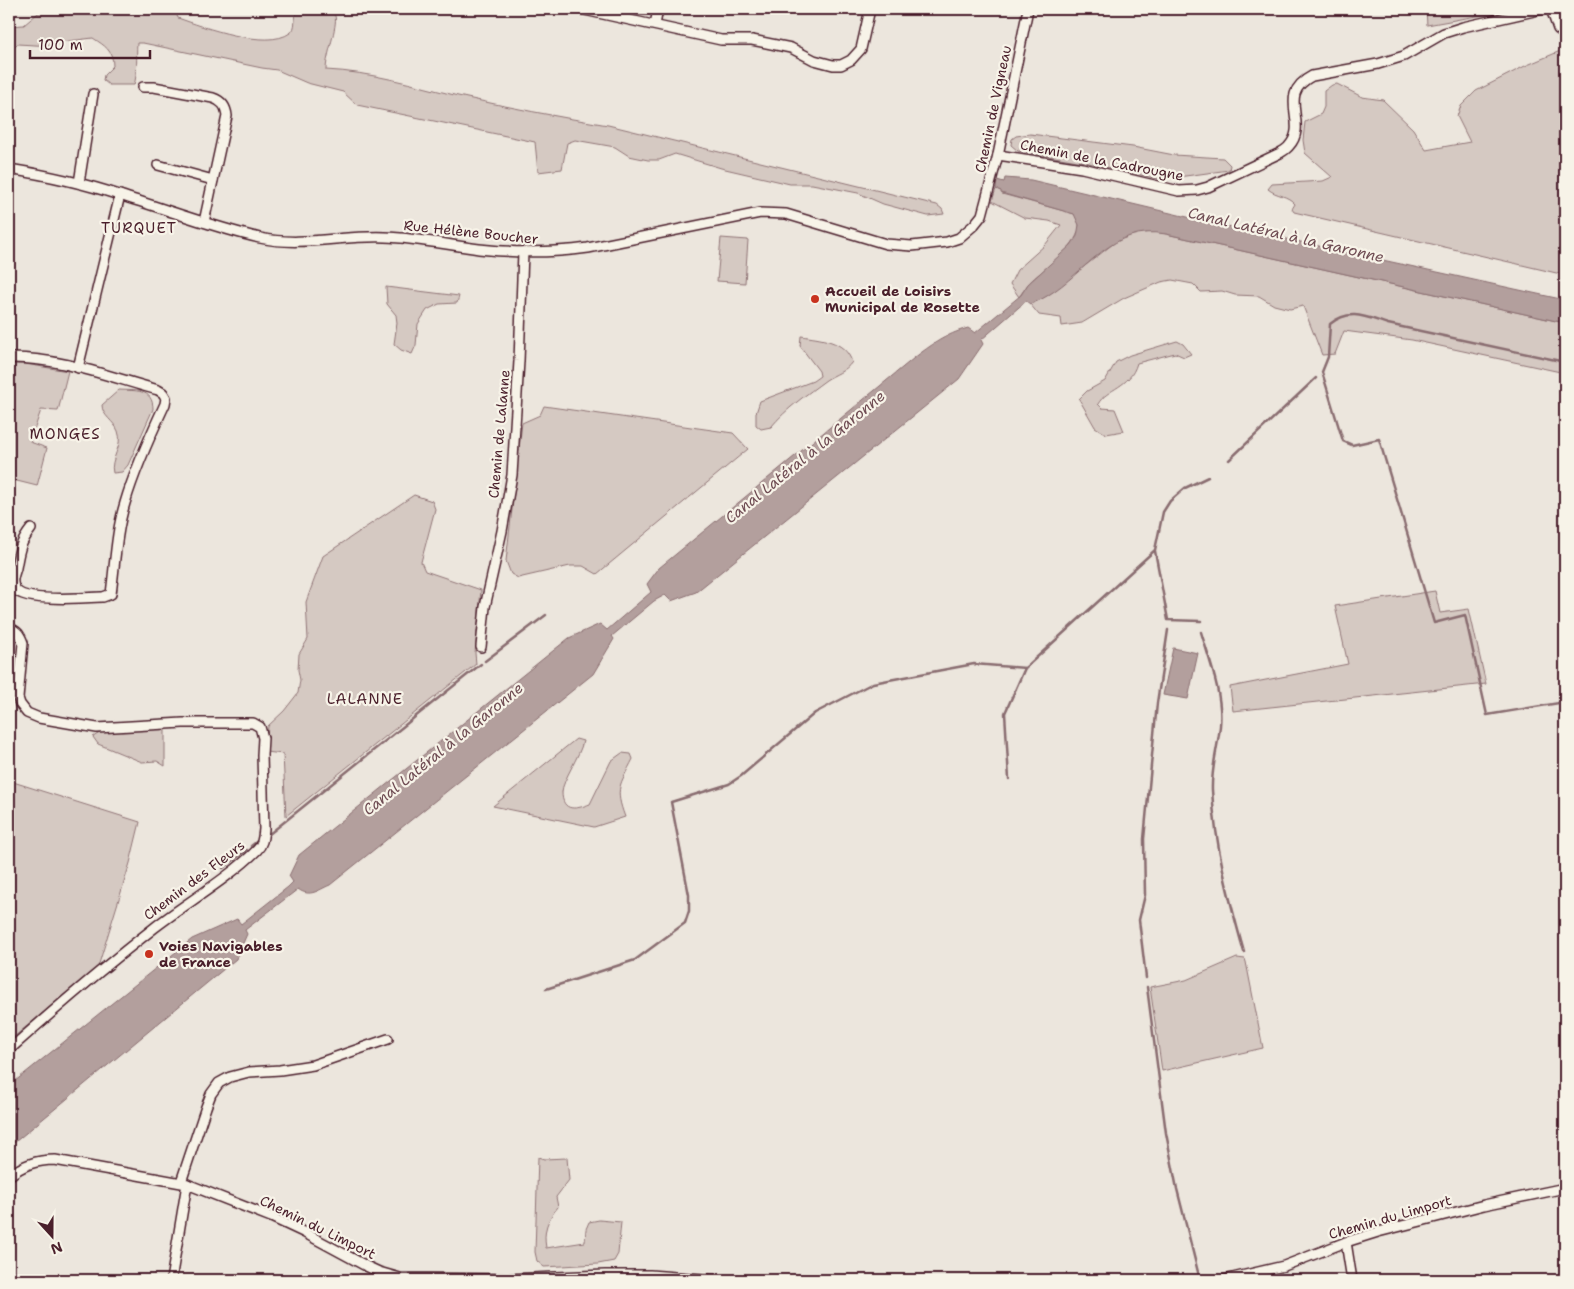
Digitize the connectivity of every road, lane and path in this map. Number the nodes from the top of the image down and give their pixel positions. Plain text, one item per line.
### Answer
1 (580, 9) edge
2 (658, 9) edge
3 (870, 9) edge
4 (1028, 9) edge
5 (1543, 9) edge
6 (1551, 9) edge
7 (655, 25) junction
8 (1565, 34) edge
9 (143, 87) dead end
10 (93, 94) dead end
11 (998, 155) junction
12 (158, 165) dead end
13 (9, 169) edge
14 (213, 180) junction
15 (79, 183) junction
16 (120, 194) junction
17 (982, 215) joint
18 (204, 222) junction
19 (523, 252) junction
20 (9, 358) edge
21 (78, 368) junction
22 (31, 529) dead end
23 (9, 628) edge
24 (481, 647) dead end
25 (388, 1039) dead end
26 (9, 1050) edge
27 (9, 1176) edge
28 (184, 1183) junction
29 (1565, 1188) edge
30 (1346, 1242) junction
31 (171, 1280) edge
32 (715, 1280) edge
33 (1224, 1280) edge
34 (1352, 1280) edge

1 - 7 street
2 - 7 street
3 - 7 street
4 - 11 street, Chemin de Vigneau
5 - 11 street, Chemin de la Cadrougne
6 - 8 street
9 - 14 street
10 - 15 street
11 - 17 street, Chemin de Vigneau
12 - 14 street
13 - 15 street, Rue Hélène Boucher
14 - 18 street
15 - 16 street, Rue Hélène Boucher
16 - 18 street, Rue Hélène Boucher
16 - 21 street
17 - 19 street, Rue Hélène Boucher
18 - 19 street, Rue Hélène Boucher
19 - 24 street, Chemin de Lalanne
20 - 21 street
21 - 22 street
23 - 26 street, Chemin des Fleurs
25 - 28 street
27 - 28 street, Chemin du Limport
28 - 31 street
28 - 32 street, Chemin du Limport
29 - 30 street, Chemin du Limport
30 - 33 street, Chemin du Limport
30 - 34 street

